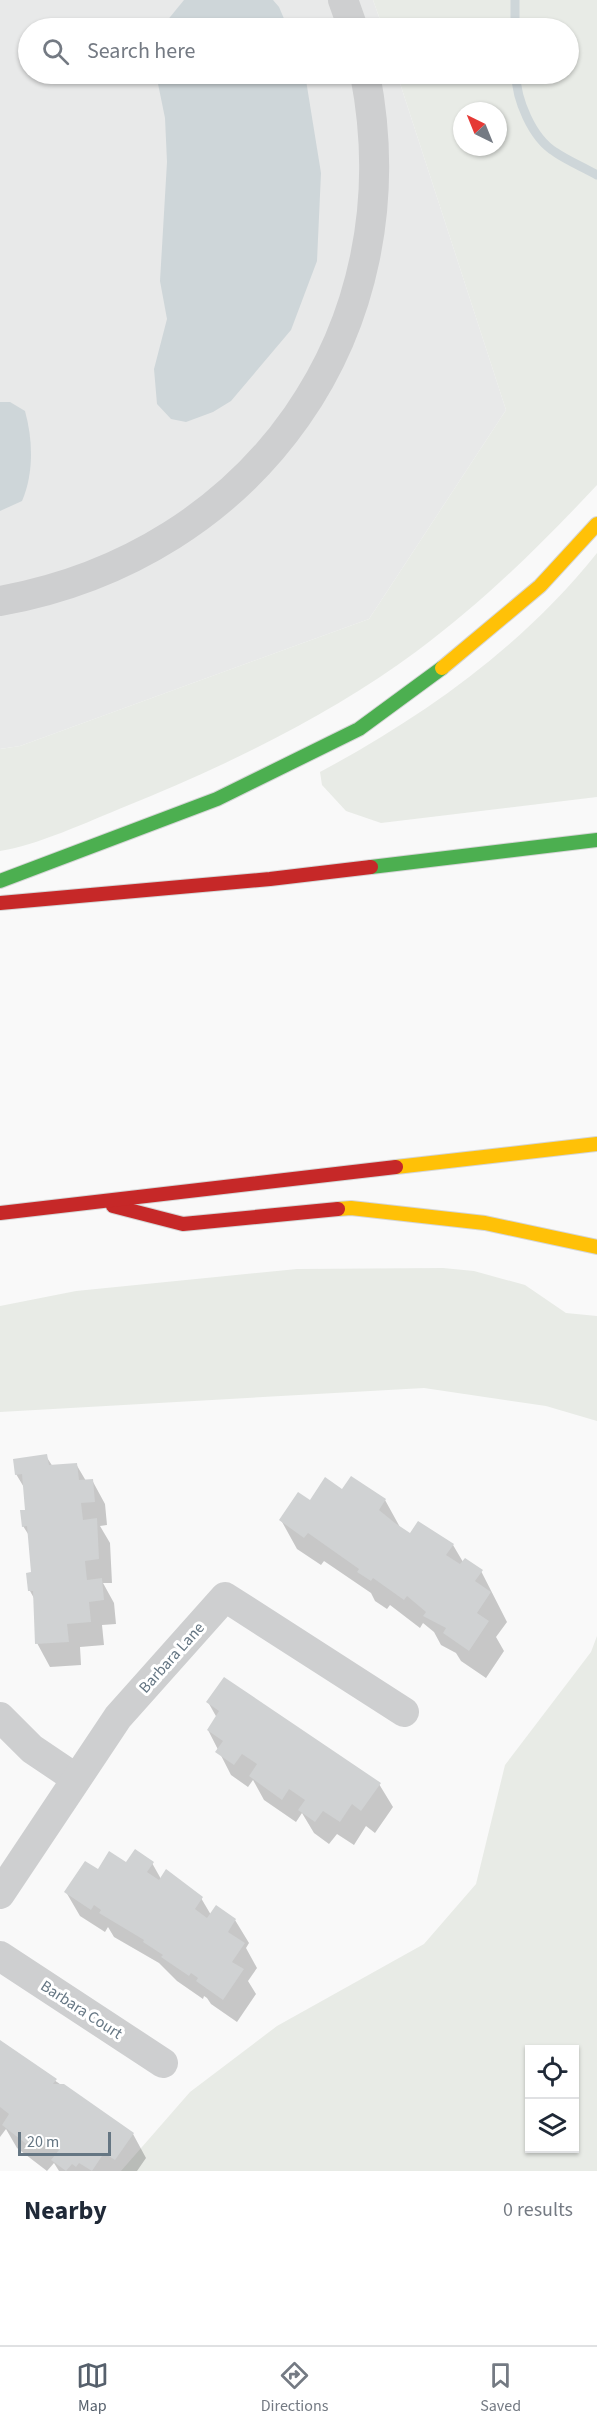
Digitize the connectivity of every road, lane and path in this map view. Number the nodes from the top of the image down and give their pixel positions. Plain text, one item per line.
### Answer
1 (343, 0) edge
2 (349, 18) edge
3 (366, 84) edge
4 (597, 524) edge
5 (0, 601) edge
6 (597, 840) edge
7 (0, 881) edge
8 (0, 903) edge
9 (597, 1144) edge
10 (91, 1201) junction
11 (0, 1213) edge
12 (597, 1247) edge
13 (404, 1712) dead end
14 (0, 1718) edge
15 (75, 1778) junction
16 (0, 1894) edge
17 (0, 1956) edge
18 (163, 2063) dead end

1 - 2 street
3 - 5 street
4 - 7 highway
6 - 8 highway
9 - 10 highway
10 - 11 highway
10 - 12 highway
13 - 15 street, Barbara Lane
14 - 15 street
15 - 16 street, Barbara Lane
17 - 18 street, Barbara Court

